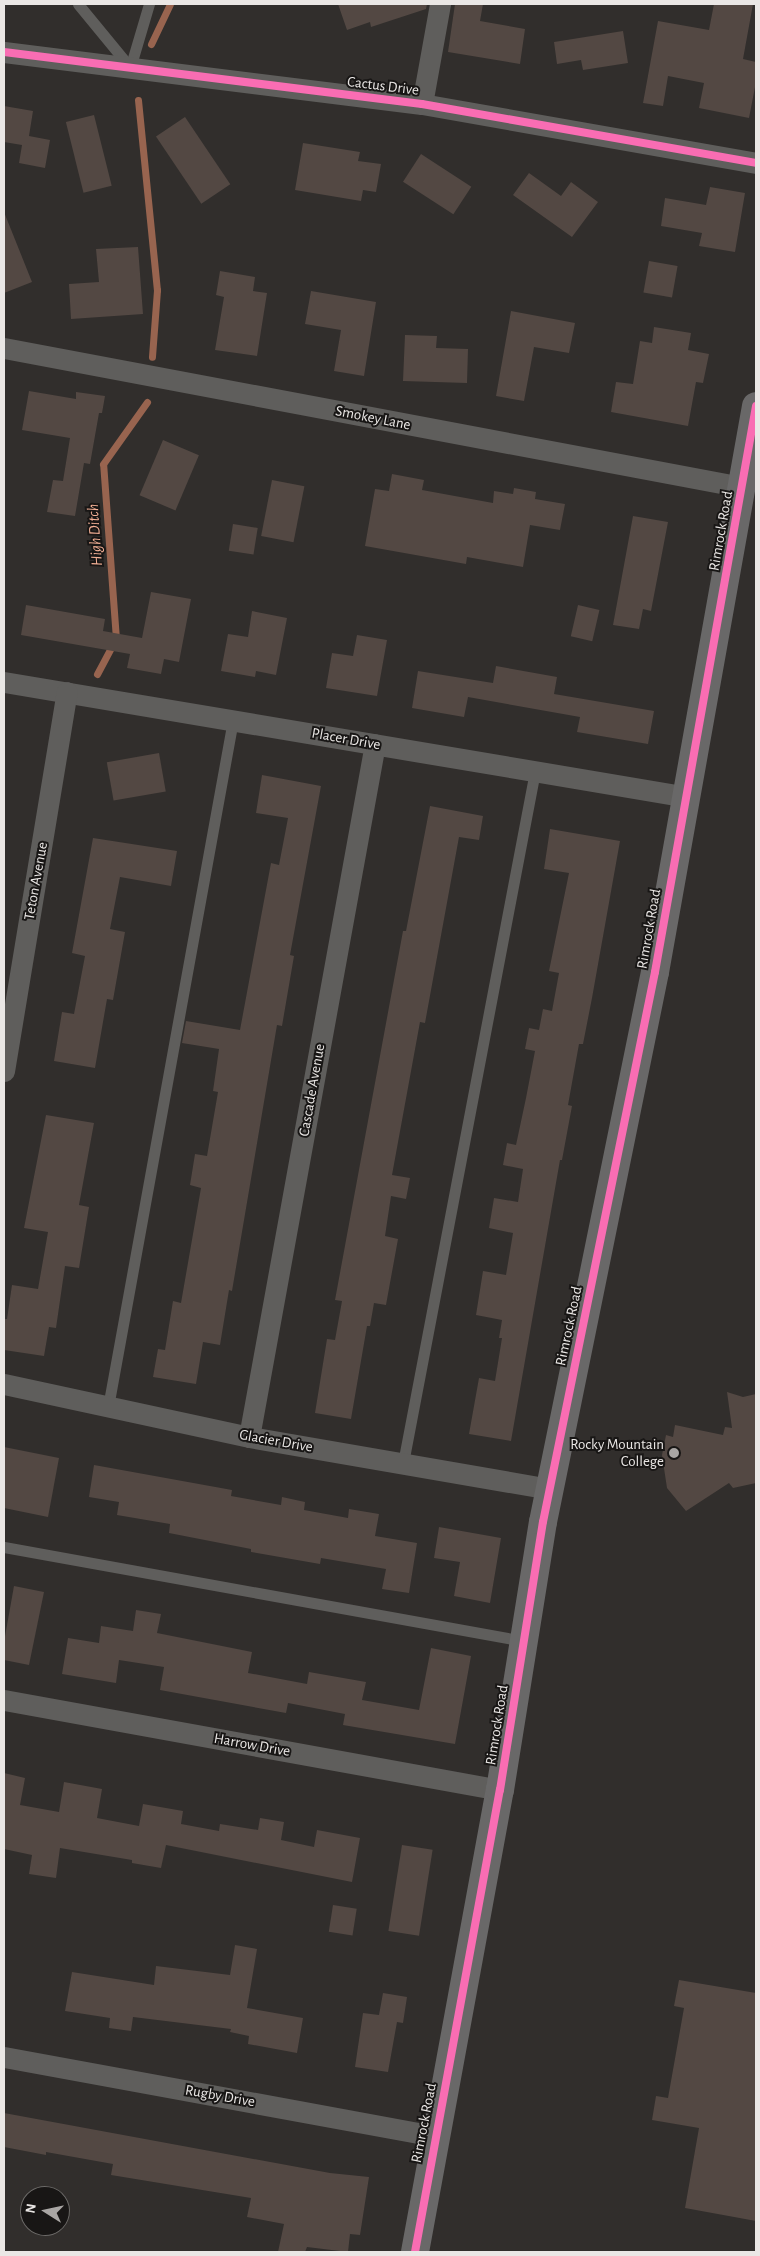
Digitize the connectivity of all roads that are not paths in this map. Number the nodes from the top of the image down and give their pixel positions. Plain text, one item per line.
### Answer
1 (78, 4) edge
2 (149, 4) edge
3 (440, 4) edge
4 (4, 52) edge
5 (130, 68) junction
6 (422, 104) junction
7 (756, 163) edge
8 (4, 348) edge
9 (756, 406) edge
10 (742, 487) junction
11 (4, 682) edge
12 (68, 692) junction
13 (233, 720) junction
14 (375, 744) junction
15 (535, 771) junction
16 (688, 797) junction
17 (4, 1071) edge
18 (4, 1384) edge
19 (108, 1406) junction
20 (249, 1437) junction
21 (403, 1463) junction
22 (549, 1489) junction
23 (4, 1547) edge
24 (524, 1641) junction
25 (4, 1700) edge
26 (500, 1790) junction
27 (4, 2057) edge
28 (436, 2136) junction
29 (415, 2252) edge

1 - 5 lane
2 - 5 lane
3 - 6 street
4 - 5 street, Cactus Drive
5 - 6 street, Cactus Drive
6 - 7 street, Cactus Drive
8 - 10 street, Smokey Lane
9 - 10 main road, Rimrock Road
10 - 16 main road, Rimrock Road
11 - 12 street, Placer Drive
12 - 13 street, Placer Drive
12 - 17 street, Teton Avenue
13 - 14 street, Placer Drive
13 - 19 lane
14 - 15 street, Placer Drive
14 - 20 street, Cascade Avenue
15 - 16 street, Placer Drive
15 - 21 lane
16 - 22 main road, Rimrock Road
18 - 19 street, Glacier Drive
19 - 20 street, Glacier Drive
20 - 21 street, Glacier Drive
21 - 22 street, Glacier Drive
22 - 24 main road, Rimrock Road
23 - 24 lane
24 - 26 main road, Rimrock Road
25 - 26 street, Harrow Drive
26 - 28 main road, Rimrock Road
27 - 28 street, Rugby Drive
28 - 29 main road, Rimrock Road

